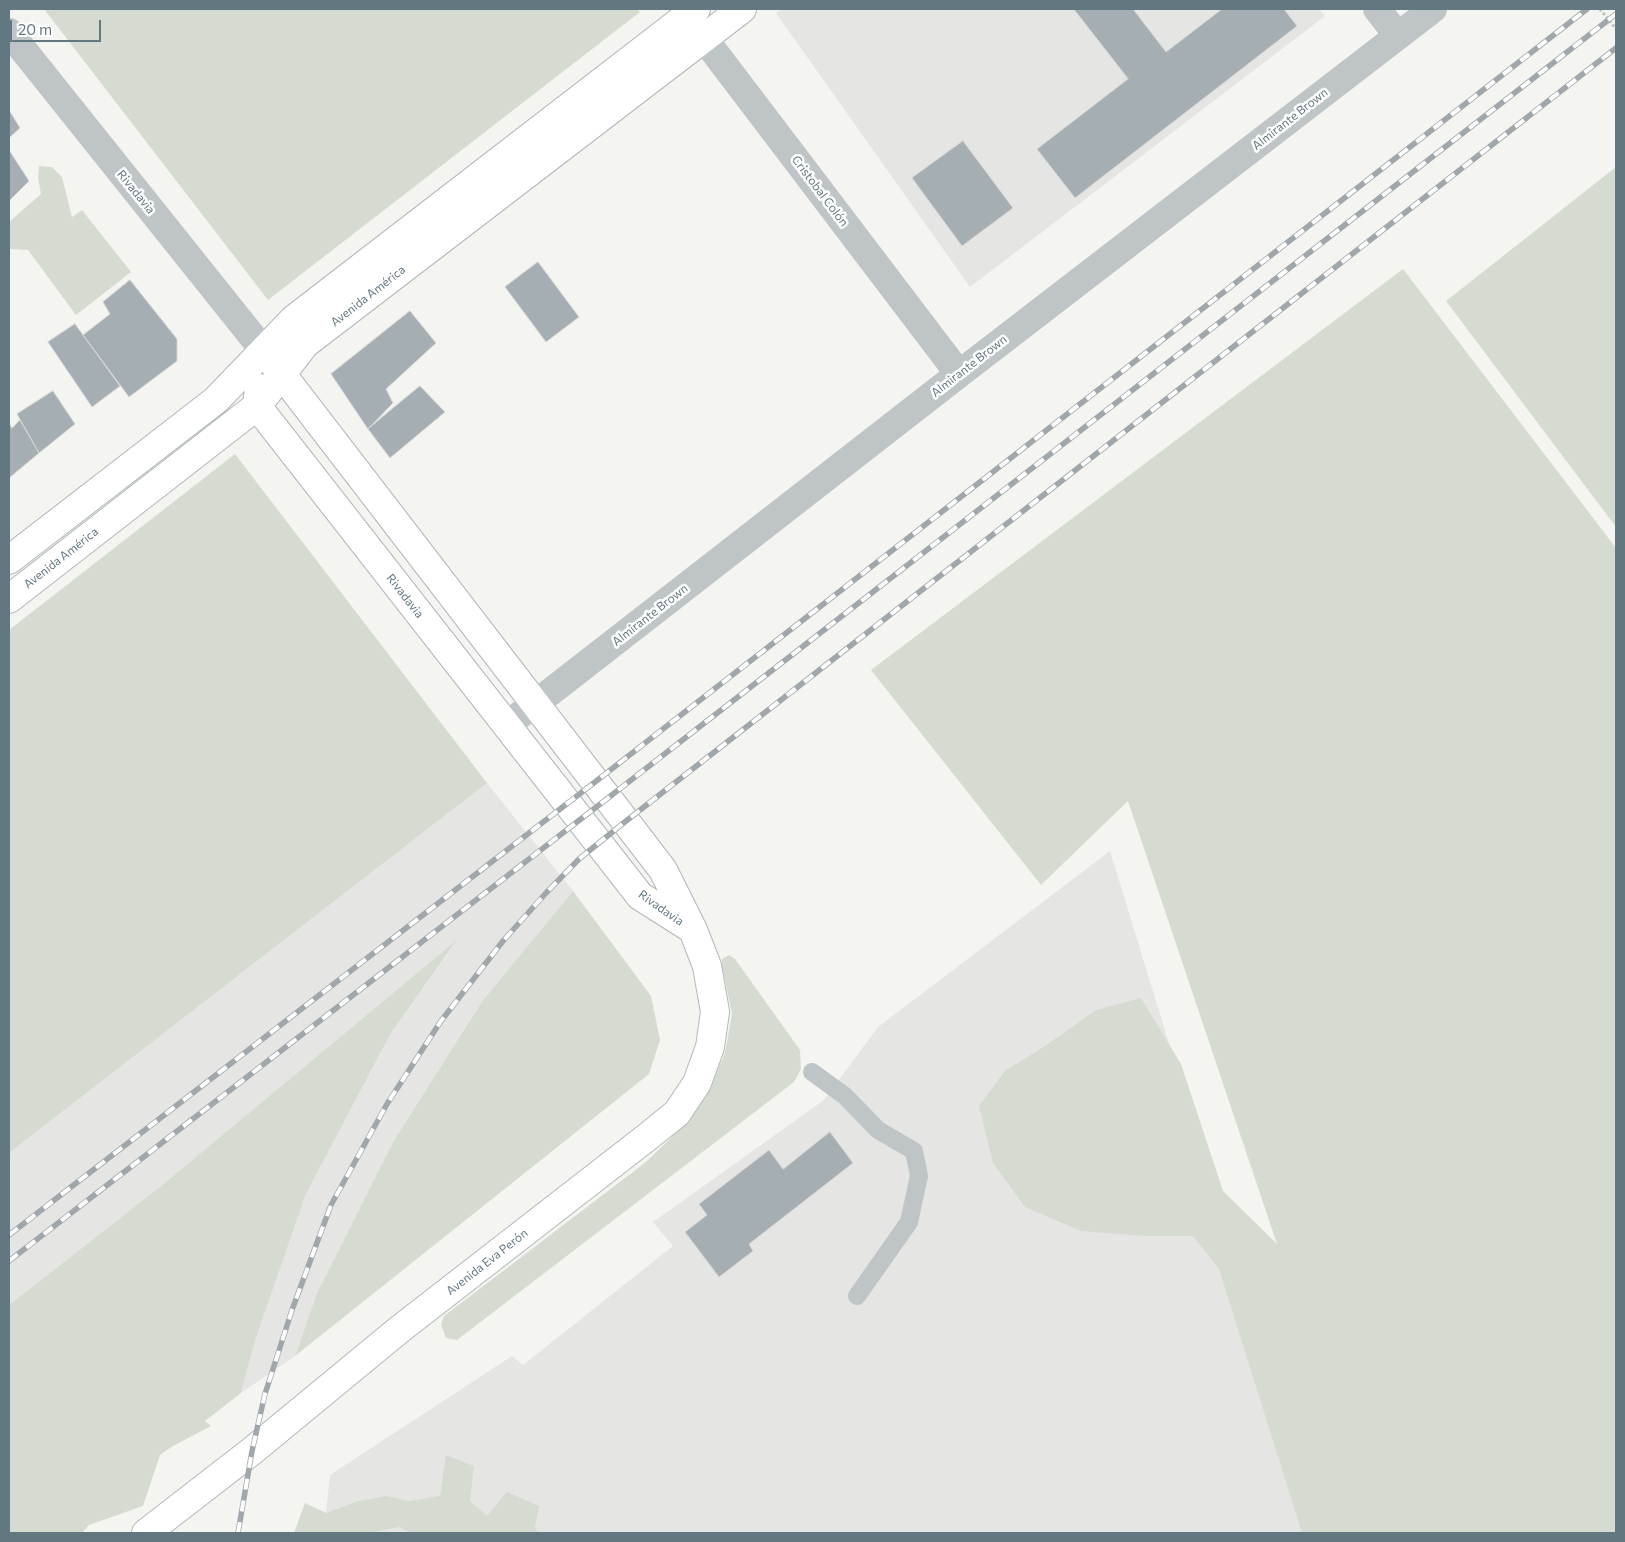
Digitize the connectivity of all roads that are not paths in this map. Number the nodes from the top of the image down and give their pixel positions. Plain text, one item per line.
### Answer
1 (742, 9) edge
2 (1377, 9) edge
3 (1433, 9) edge
4 (688, 11) edge
5 (9, 32) edge
6 (1398, 36) junction
7 (704, 38) junction
8 (264, 351) junction
9 (281, 374) junction
10 (959, 374) junction
11 (257, 406) junction
12 (9, 560) edge
13 (9, 599) edge
14 (535, 704) junction
15 (506, 725) junction
16 (694, 930) junction
17 (812, 1072) dead end
18 (857, 1296) dead end
19 (174, 1524) edge
20 (146, 1533) edge

1 - 7 main road, Avenida América
2 - 6 street
3 - 6 street, Almirante Brown
4 - 7 street, Cristobal Colón
4 - 8 main road
5 - 8 street, Rivadavia
6 - 10 street, Almirante Brown
7 - 9 main road, Avenida América
7 - 10 street, Cristobal Colón
8 - 9 main road, Rivadavia
8 - 11 main road
8 - 12 main road
9 - 11 main road, Avenida América
9 - 14 main road, Rivadavia
10 - 14 street, Almirante Brown
11 - 13 main road, Avenida América
11 - 15 main road, Rivadavia
14 - 15 street, Almirante Brown
14 - 16 main road, Rivadavia
15 - 16 main road, Rivadavia
16 - 19 main road, Avenida Eva Perón
17 - 18 lane
19 - 20 main road, Avenida Eva Perón

